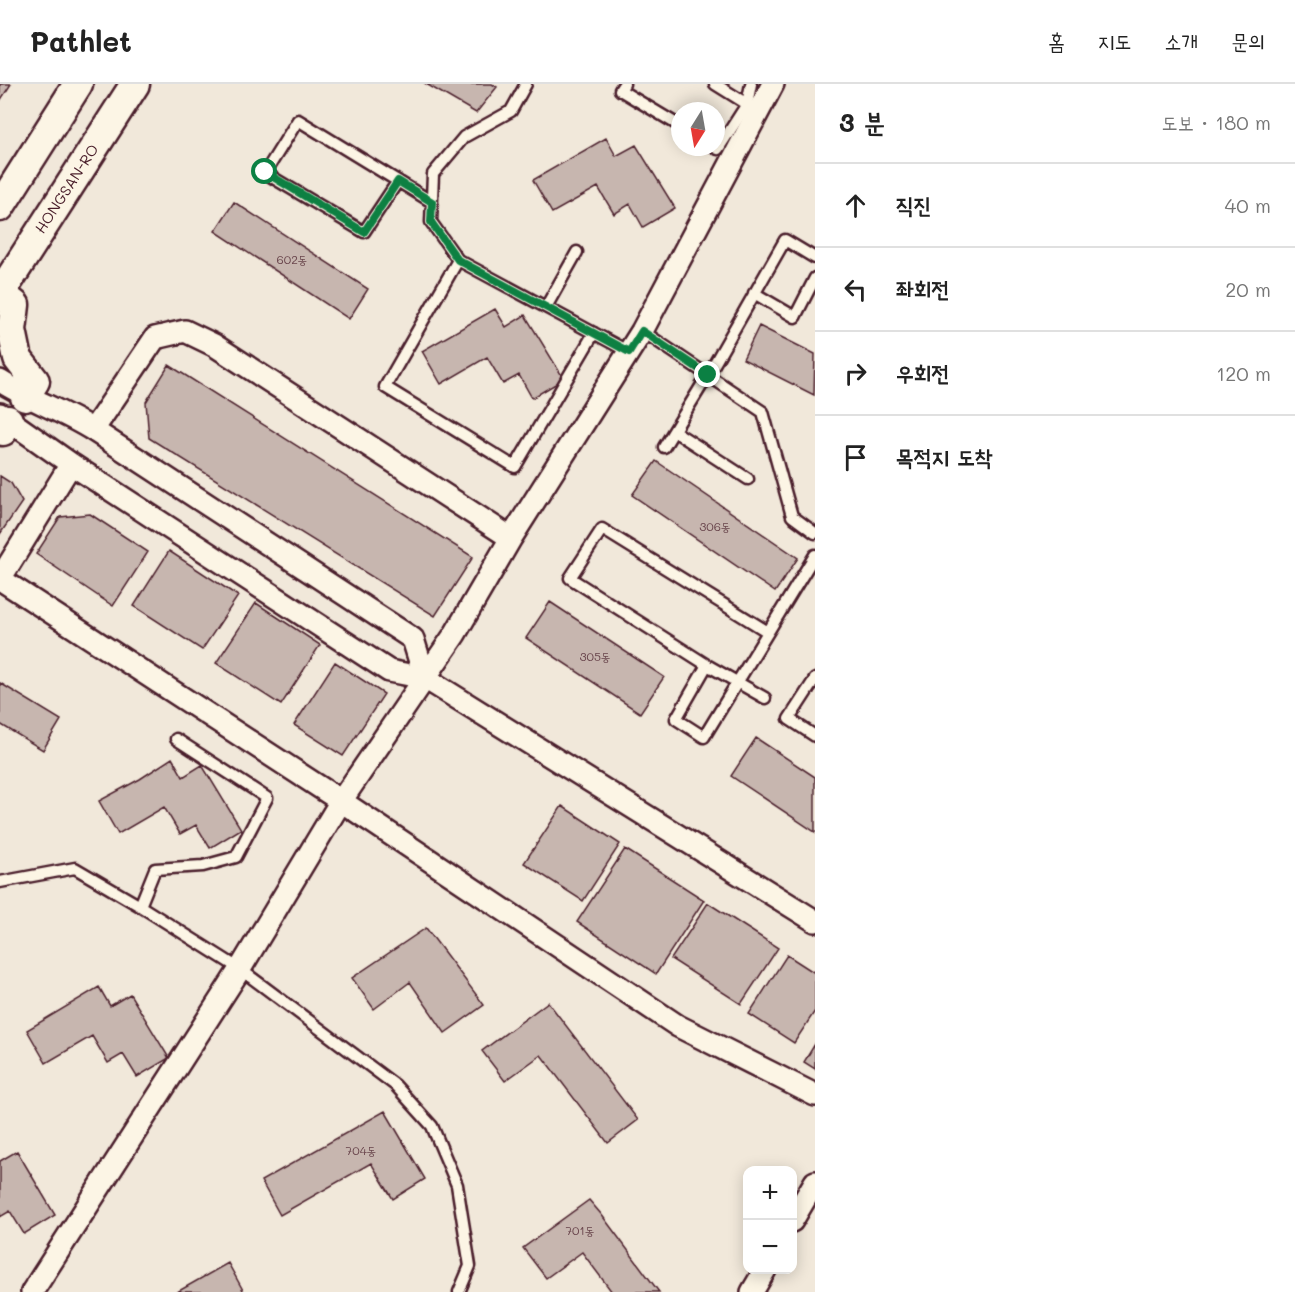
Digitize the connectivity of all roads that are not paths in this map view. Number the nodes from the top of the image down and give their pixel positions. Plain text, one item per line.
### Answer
1 (78, 84) edge
2 (135, 84) edge
3 (526, 84) edge
4 (624, 84) edge
5 (715, 84) edge
6 (751, 84) edge
7 (773, 84) edge
8 (747, 104) junction
9 (671, 121) edge
10 (725, 138) edge
11 (398, 181) junction
12 (432, 202) junction
13 (0, 207) edge
14 (577, 252) dead end
15 (815, 258) edge
16 (458, 260) junction
17 (815, 278) edge
18 (754, 293) junction
19 (0, 294) edge
20 (546, 307) junction
21 (642, 331) junction
22 (594, 333) junction
23 (629, 352) junction
24 (708, 375) junction
25 (0, 381) edge
26 (25, 397) junction
27 (3, 421) edge
28 (93, 430) junction
29 (674, 431) junction
30 (664, 447) dead end
31 (71, 464) junction
32 (748, 479) dead end
33 (815, 533) edge
34 (511, 538) junction
35 (815, 555) edge
36 (768, 632) junction
37 (707, 665) junction
38 (425, 678) junction
39 (815, 679) edge
40 (738, 682) junction
41 (765, 698) dead end
42 (815, 736) edge
43 (176, 739) dead end
44 (341, 801) junction
45 (0, 882) edge
46 (140, 906) junction
47 (815, 921) edge
48 (240, 969) junction
49 (815, 1095) edge
50 (815, 1182) edge
51 (793, 1220) edge
52 (762, 1274) edge
53 (32, 1292) edge
54 (459, 1292) edge
55 (752, 1292) edge

1 - 13 street
2 - 19 street, HONGSAN-RO
3 - 12 lane
4 - 9 lane
5 - 8 lane
6 - 8 lane
7 - 21 street
8 - 10 lane
11 - 11 lane
11 - 12 lane
12 - 16 lane
14 - 20 lane
15 - 18 lane
16 - 20 lane
16 - 22 lane
17 - 18 lane
18 - 24 lane
19 - 26 street
20 - 22 lane
21 - 23 street
21 - 24 lane
22 - 23 lane
23 - 34 street
24 - 29 lane
24 - 33 lane
25 - 26 street
26 - 28 street
27 - 31 street
28 - 34 street
28 - 38 street
29 - 30 lane
29 - 32 lane
31 - 38 street
31 - 44 street
34 - 38 street
35 - 36 lane
36 - 37 lane
36 - 40 lane
37 - 40 lane
37 - 40 lane
38 - 44 street
38 - 47 street
39 - 42 lane
40 - 41 lane
43 - 46 lane
44 - 48 street
44 - 49 street
45 - 46 lane
46 - 48 lane
48 - 53 street
48 - 54 lane
50 - 51 street
52 - 55 street

